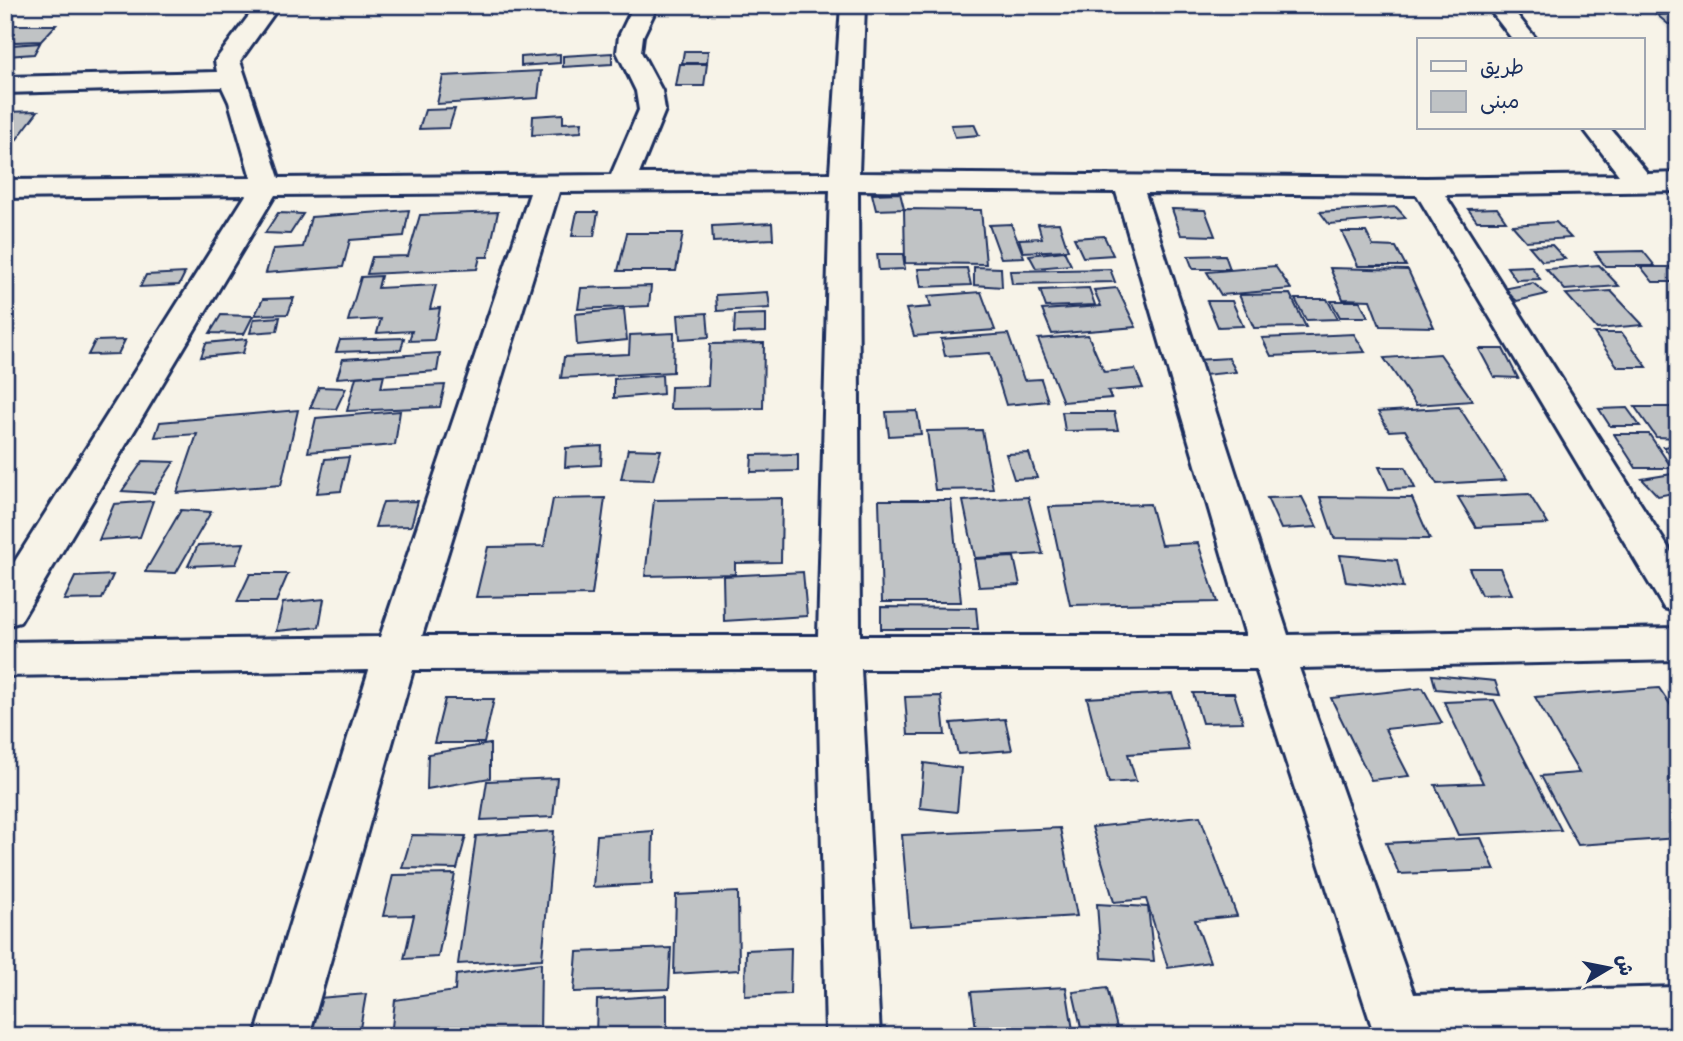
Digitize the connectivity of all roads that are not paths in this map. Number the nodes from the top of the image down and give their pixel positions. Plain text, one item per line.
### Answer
1 (269, 5) edge
2 (646, 5) edge
3 (853, 5) edge
4 (1497, 5) edge
5 (1523, 38) edge
6 (231, 79) junction
7 (5, 85) edge
8 (1598, 130) edge
9 (844, 181) junction
10 (1678, 182) edge
11 (1128, 183) junction
12 (1640, 183) junction
13 (621, 184) junction
14 (267, 185) junction
15 (548, 186) junction
16 (1426, 187) junction
17 (5, 189) edge
18 (1678, 597) edge
19 (5, 611) edge
20 (1678, 644) edge
21 (839, 651) junction
22 (1272, 652) junction
23 (396, 653) junction
24 (5, 659) edge
25 (1678, 1013) edge
26 (1399, 1028) edge
27 (282, 1036) edge
28 (853, 1036) edge

1 - 6 street
2 - 13 street
3 - 9 street
4 - 5 street
6 - 7 street
6 - 14 street
8 - 12 street
9 - 11 street
9 - 13 street
9 - 21 street
10 - 12 street
11 - 16 street
11 - 22 street
12 - 16 street
13 - 15 street
14 - 15 street
14 - 17 street
14 - 19 street
15 - 23 street
16 - 18 street
20 - 22 street
21 - 22 street
21 - 23 street
21 - 28 street
22 - 26 street
23 - 24 street
23 - 27 street
25 - 26 street

